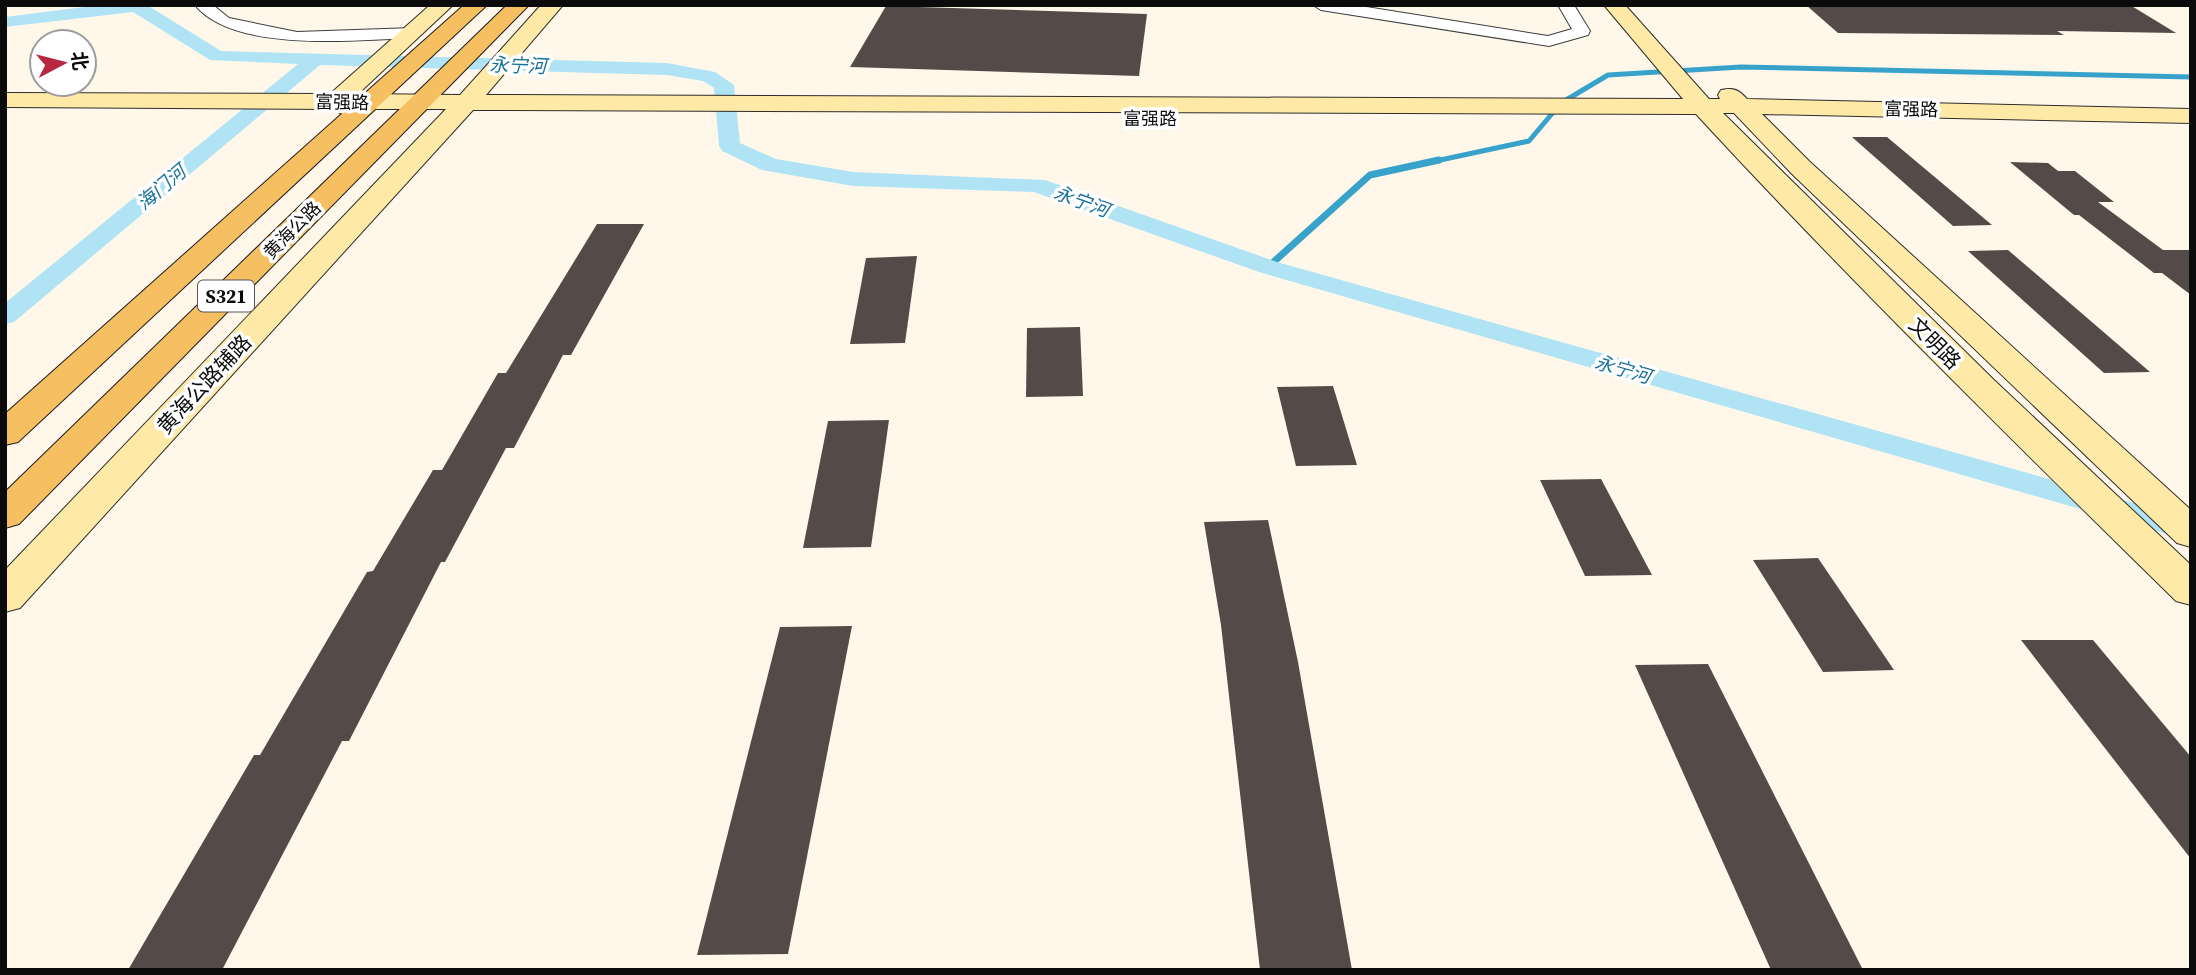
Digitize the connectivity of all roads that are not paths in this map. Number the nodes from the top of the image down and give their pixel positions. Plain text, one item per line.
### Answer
1 (203, 5) edge
2 (443, 5) edge
3 (477, 5) edge
4 (519, 5) edge
5 (553, 5) edge
6 (1321, 5) edge
7 (1566, 5) edge
8 (1614, 5) edge
9 (406, 39) junction
10 (357, 98) junction
11 (456, 98) junction
12 (5, 100) edge
13 (1719, 101) junction
14 (215, 108) junction
15 (413, 109) junction
16 (5, 113) edge
17 (2191, 116) edge
18 (2191, 127) edge
19 (9, 426) edge
20 (5, 515) edge
21 (2191, 533) edge
22 (2191, 590) edge
23 (5, 597) edge

1 - 9 street
2 - 9 main road
3 - 10 main road, 黄海公路 / S321
4 - 11 main road, 黄海公路
5 - 11 main road, 黄海公路辅路
6 - 7 street
8 - 13 main road
9 - 10 main road
10 - 14 main road, 富强路
10 - 15 main road, 富强路
10 - 19 main road, 黄海公路 / S321
11 - 13 main road, 富强路
11 - 15 main road, 黄海公路 / S321
11 - 23 main road, 黄海公路辅路
12 - 14 main road, 富强路
13 - 17 main road, 富强路
13 - 18 main road, 富强路
13 - 21 main road, 文明路
13 - 22 main road, 文明路
14 - 16 main road, 富强路
15 - 20 main road, 黄海公路 / S321

